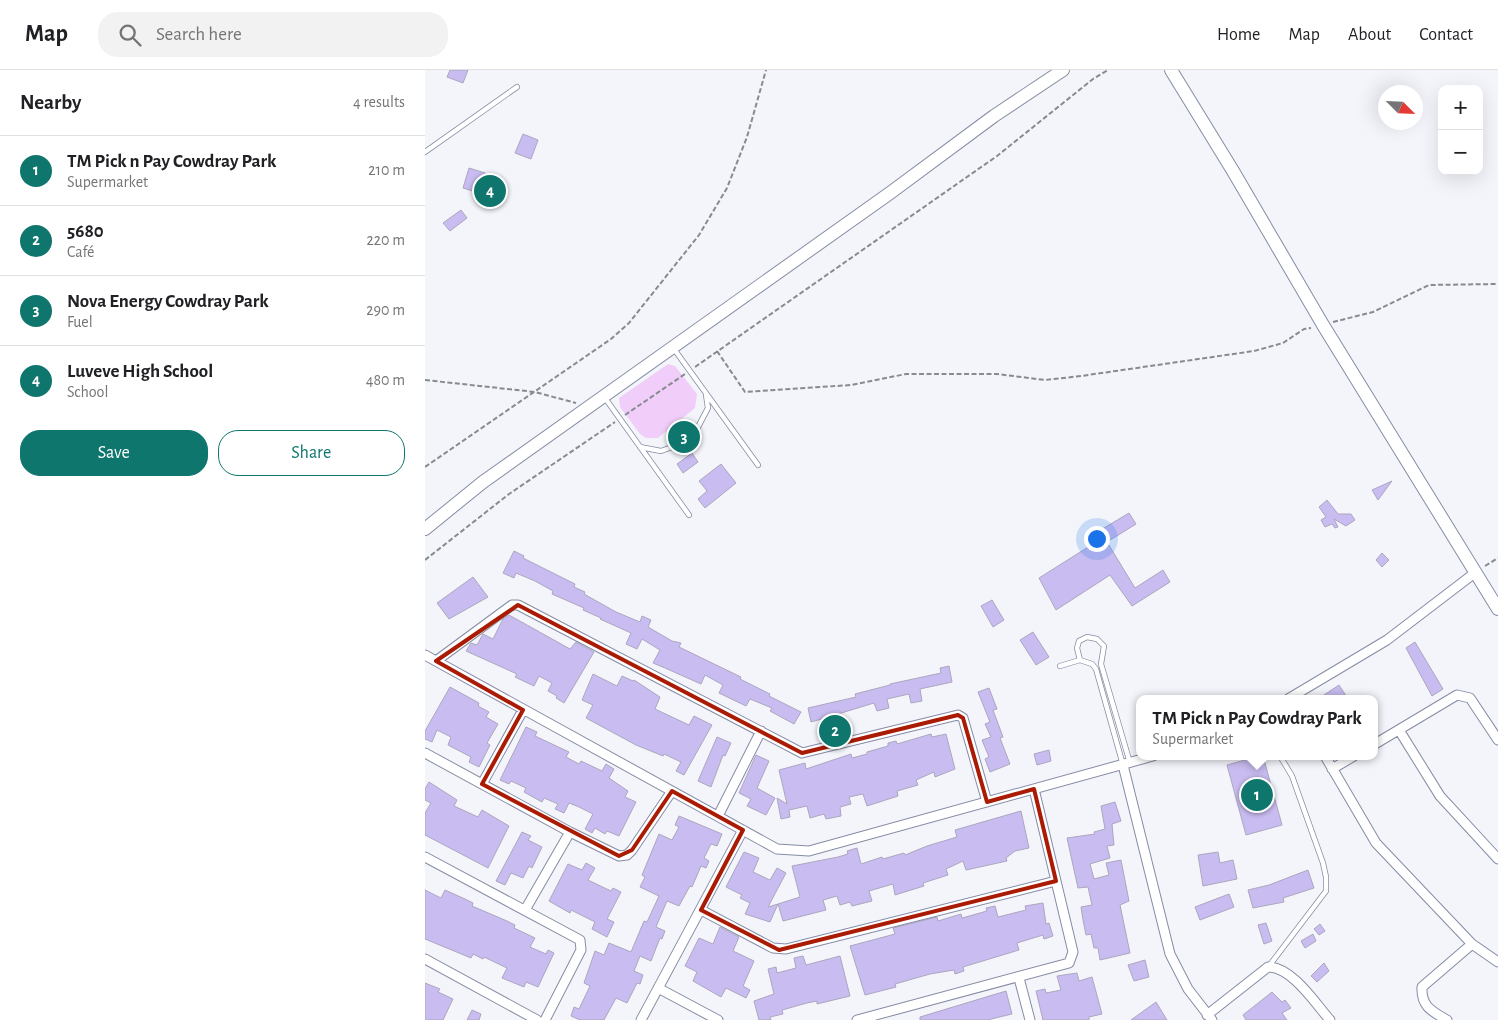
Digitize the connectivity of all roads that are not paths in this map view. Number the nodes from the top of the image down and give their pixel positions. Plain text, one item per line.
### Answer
1 (1063, 70) edge
2 (1171, 70) edge
3 (517, 87) dead end
4 (425, 152) edge
5 (673, 348) junction
6 (706, 394) junction
7 (604, 397) junction
8 (640, 447) junction
9 (758, 465) dead end
10 (689, 515) dead end
11 (425, 529) edge
12 (1476, 572) junction
13 (1498, 609) edge
14 (425, 656) edge
15 (1080, 660) junction
16 (436, 662) junction
17 (1060, 666) dead end
18 (1295, 695) edge
19 (523, 710) junction
20 (1399, 730) junction
21 (761, 731) junction
22 (1498, 740) edge
23 (1378, 742) edge
24 (425, 753) edge
25 (1140, 760) edge
26 (1282, 760) edge
27 (1327, 760) edge
28 (1347, 760) edge
29 (1127, 764) junction
30 (1332, 769) junction
31 (482, 784) junction
32 (1034, 789) junction
33 (672, 791) junction
34 (987, 802) junction
35 (718, 816) junction
36 (743, 830) junction
37 (570, 832) junction
38 (425, 856) edge
39 (1498, 859) edge
40 (1056, 881) junction
41 (525, 910) junction
42 (701, 910) junction
43 (1472, 944) junction
44 (425, 959) edge
45 (1498, 962) edge
46 (1268, 967) junction
47 (1019, 978) junction
48 (658, 988) junction
49 (1209, 1017) edge
50 (537, 1020) edge
51 (545, 1020) edge
52 (641, 1020) edge
53 (718, 1020) edge
54 (857, 1020) edge
55 (1030, 1020) edge
56 (1330, 1020) edge
57 (1447, 1020) edge

1 - 5 street
2 - 12 street
3 - 4 lane
5 - 6 lane
5 - 7 street
6 - 8 lane
6 - 9 lane
7 - 8 lane
7 - 11 street
8 - 10 lane
12 - 13 street
12 - 18 street
14 - 16 street
15 - 17 lane
15 - 29 lane
15 - 29 lane
16 - 19 street
16 - 21 street
19 - 31 street
19 - 33 street
20 - 22 street
20 - 23 street
20 - 39 street
21 - 34 street
21 - 35 street
24 - 31 street
25 - 29 street
26 - 46 lane
27 - 30 street
28 - 30 street
29 - 32 street
29 - 49 street
30 - 43 street
31 - 37 street
32 - 34 street
32 - 40 street
33 - 35 street
33 - 37 street
34 - 36 street
35 - 36 street
36 - 42 street
37 - 41 street
38 - 41 street
40 - 42 street
40 - 47 street
41 - 51 street
42 - 48 street
43 - 45 street
43 - 57 street
44 - 50 street
46 - 49 street
46 - 56 street
47 - 54 street
47 - 55 street
48 - 52 street
48 - 53 street

